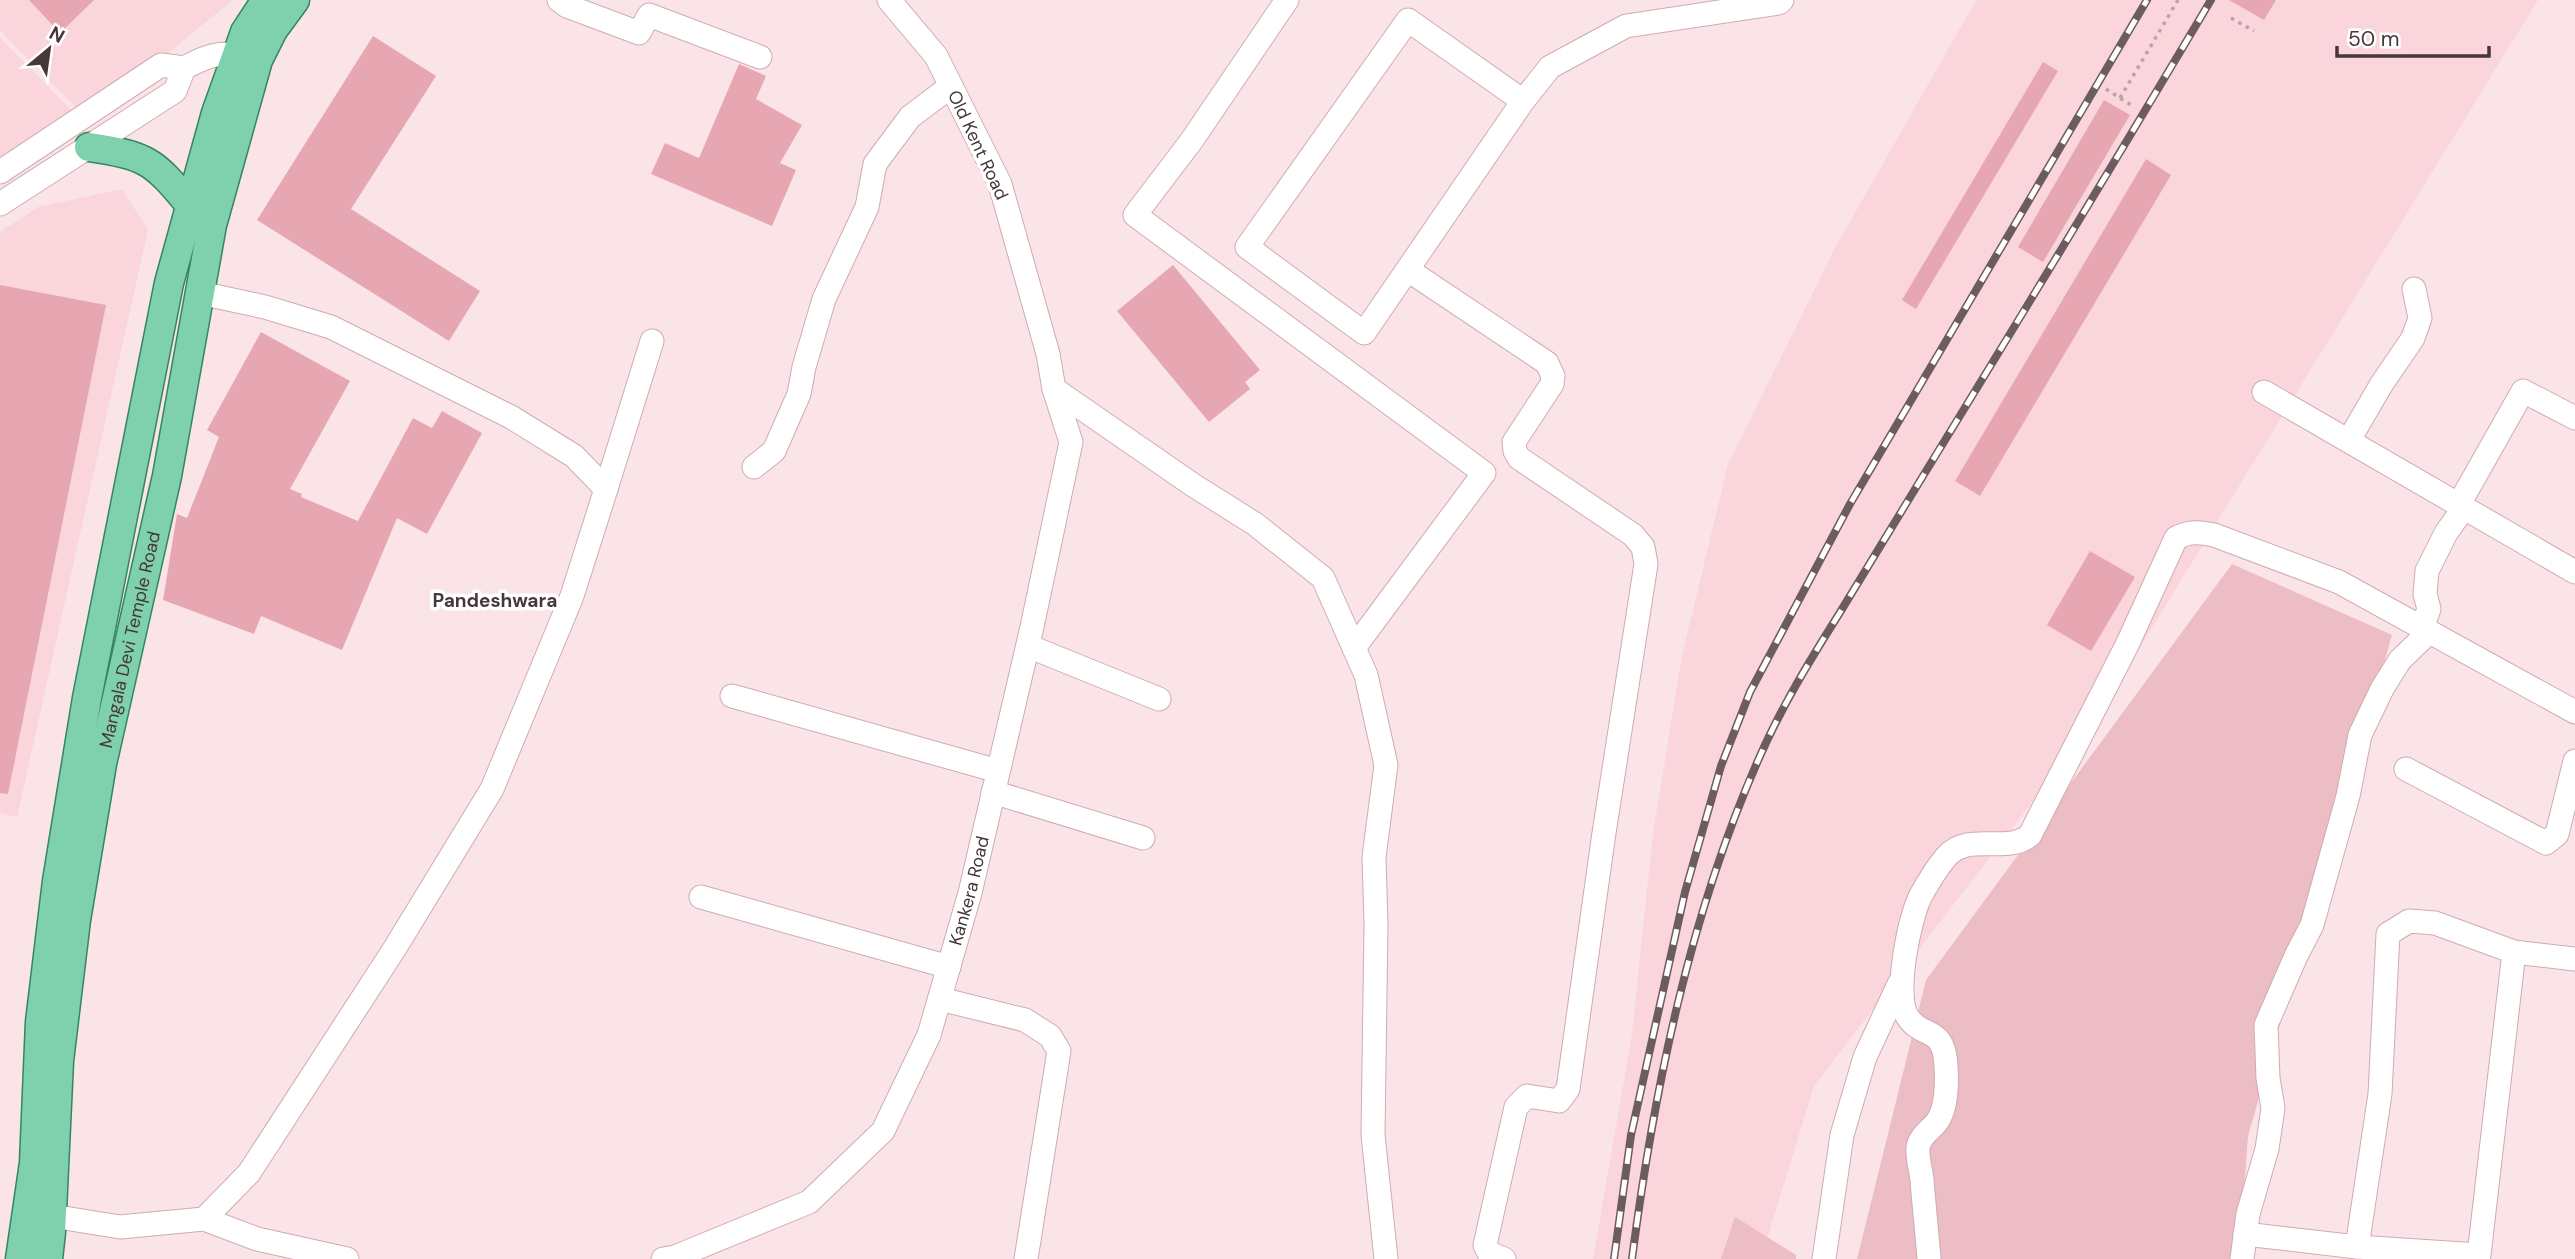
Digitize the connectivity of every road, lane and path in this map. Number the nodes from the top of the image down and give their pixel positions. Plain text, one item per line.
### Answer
1 (265, 0) edge
2 (295, 0) edge
3 (559, 0) edge
4 (889, 0) edge
5 (1287, 0) edge
6 (1782, 0) edge
7 (2178, 0) edge
8 (2231, 18) dead end
9 (2255, 32) dead end
10 (247, 57) junction
11 (760, 57) dead end
12 (184, 68) junction
13 (951, 86) junction
14 (2106, 89) dead end
15 (2120, 98) junction
16 (1523, 101) junction
17 (2131, 105) dead end
18 (89, 147) junction
19 (0, 172) edge
20 (0, 204) edge
21 (190, 205) junction
22 (1408, 270) junction
23 (2414, 289) dead end
24 (200, 293) junction
25 (652, 341) dead end
26 (1054, 389) junction
27 (2264, 392) dead end
28 (2575, 418) edge
29 (2349, 440) junction
30 (754, 467) dead end
31 (606, 489) junction
32 (2461, 507) junction
33 (2575, 572) edge
34 (2425, 630) junction
35 (1028, 646) junction
36 (1354, 648) junction
37 (732, 696) dead end
38 (1159, 699) dead end
39 (2575, 711) edge
40 (2575, 761) edge
41 (2406, 769) dead end
42 (995, 782) junction
43 (1143, 838) dead end
44 (701, 897) dead end
45 (2514, 952) junction
46 (2575, 959) edge
47 (949, 967) junction
48 (1900, 982) junction
49 (940, 999) junction
50 (48, 1086) junction
51 (26, 1215) edge
52 (204, 1219) junction
53 (2245, 1234) junction
54 (2357, 1247) junction
55 (2479, 1257) edge
56 (671, 1258) edge
57 (20, 1259) edge
58 (48, 1259) edge
59 (347, 1259) edge
60 (1026, 1259) edge
61 (1387, 1259) edge
62 (1504, 1259) edge
63 (1824, 1259) edge
64 (1929, 1259) edge
65 (2242, 1259) edge

1 - 10 main road
2 - 10 main road, Mangala Devi Temple Road
3 - 11 street
4 - 13 street, Old Kent Road
5 - 36 street
6 - 16 street
7 - 15 path
8 - 9 path
10 - 12 street
10 - 21 main road, Mangala Devi Temple Road
10 - 24 main road, Mangala Devi Temple Road
12 - 18 street
12 - 19 street
13 - 26 street, Old Kent Road
13 - 30 street
14 - 15 path
15 - 17 path
16 - 22 street
16 - 22 street
18 - 20 street
18 - 21 main road
21 - 50 main road, Mangala Devi Temple Road
22 - 62 street
23 - 29 street
24 - 31 street
24 - 50 main road, Mangala Devi Temple Road
25 - 31 street
26 - 35 street, Kankera Road
26 - 36 street
27 - 29 street
28 - 32 street
29 - 32 street
31 - 52 street
32 - 33 street
32 - 34 street
34 - 39 street
34 - 48 street
34 - 53 street
35 - 38 street
35 - 42 street, Kankera Road
36 - 61 street
37 - 42 street
40 - 41 street
42 - 43 street
42 - 47 street, Kankera Road
44 - 47 street
45 - 46 street
45 - 54 street
45 - 55 street
47 - 49 street, Kankera Road
48 - 63 street
48 - 64 street
49 - 56 street, Kankera Road
49 - 60 street
50 - 51 main road, Mangala Devi Temple Road
51 - 52 street
51 - 57 main road, Mangala Devi Temple Road
51 - 58 main road, Mangala Devi Temple Road
52 - 59 street
53 - 54 street
53 - 65 street
54 - 55 street

